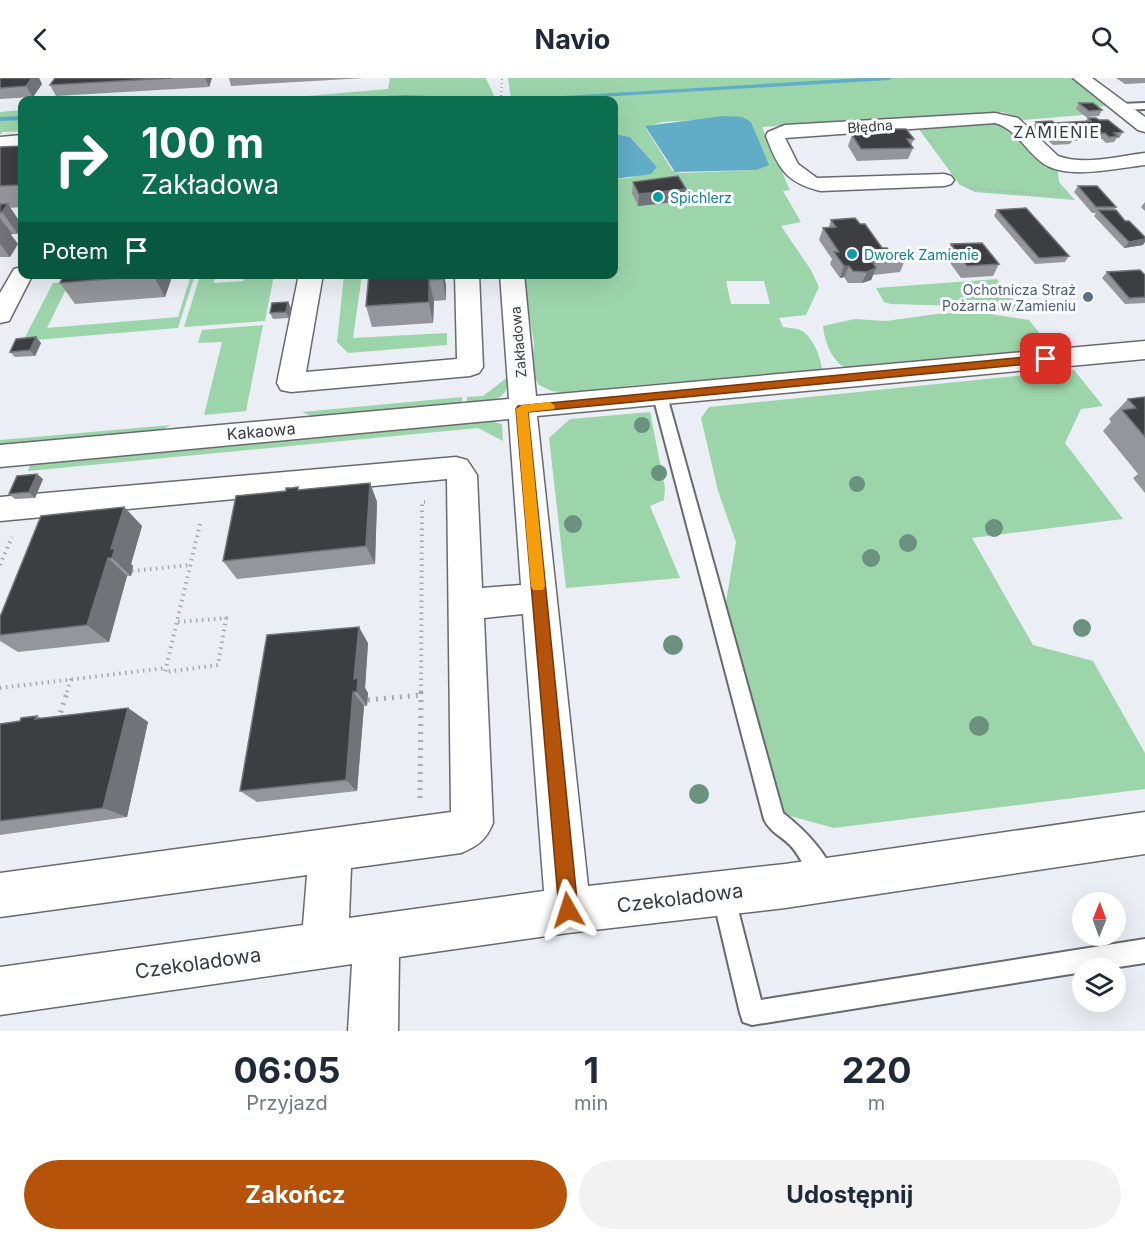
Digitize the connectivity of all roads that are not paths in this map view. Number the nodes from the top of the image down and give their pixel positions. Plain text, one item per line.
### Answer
1 (1081, 78) edge
2 (1145, 106) edge
3 (1120, 107) junction
4 (1145, 126) edge
5 (18, 141) edge
6 (0, 143) edge
7 (1145, 159) edge
8 (944, 180) road end
9 (19, 279) edge
10 (309, 279) edge
11 (467, 279) edge
12 (513, 279) edge
13 (0, 315) edge
14 (1145, 350) edge
15 (291, 383) junction
16 (660, 396) junction
17 (522, 409) junction
18 (284, 429) junction
19 (3, 462) edge
20 (7, 521) edge
21 (539, 598) junction
22 (466, 604) junction
23 (1145, 833) edge
24 (330, 850) junction
25 (827, 880) junction
26 (723, 893) junction
27 (0, 895) edge
28 (568, 910) junction
29 (376, 938) junction
30 (324, 945) junction
31 (1145, 951) edge
32 (0, 991) edge
33 (373, 1031) edge

1 - 3 street
2 - 3 lane
3 - 4 street
5 - 6 street
7 - 8 street, Błędna
9 - 13 street
10 - 15 street
11 - 15 street
12 - 17 street, Zakładowa
14 - 16 street
15 - 18 street
16 - 17 street
16 - 25 lane
17 - 18 street, Kakaowa
17 - 21 street, Zakładowa
18 - 19 street, Kakaowa
20 - 22 street
21 - 22 street
21 - 28 street, Zakładowa
22 - 24 street
23 - 25 street, Czekoladowa
24 - 27 street
24 - 30 street
25 - 26 street, Czekoladowa
26 - 28 street, Czekoladowa
26 - 31 lane
28 - 29 street, Czekoladowa
29 - 30 street, Czekoladowa
29 - 33 street
30 - 32 street, Czekoladowa

